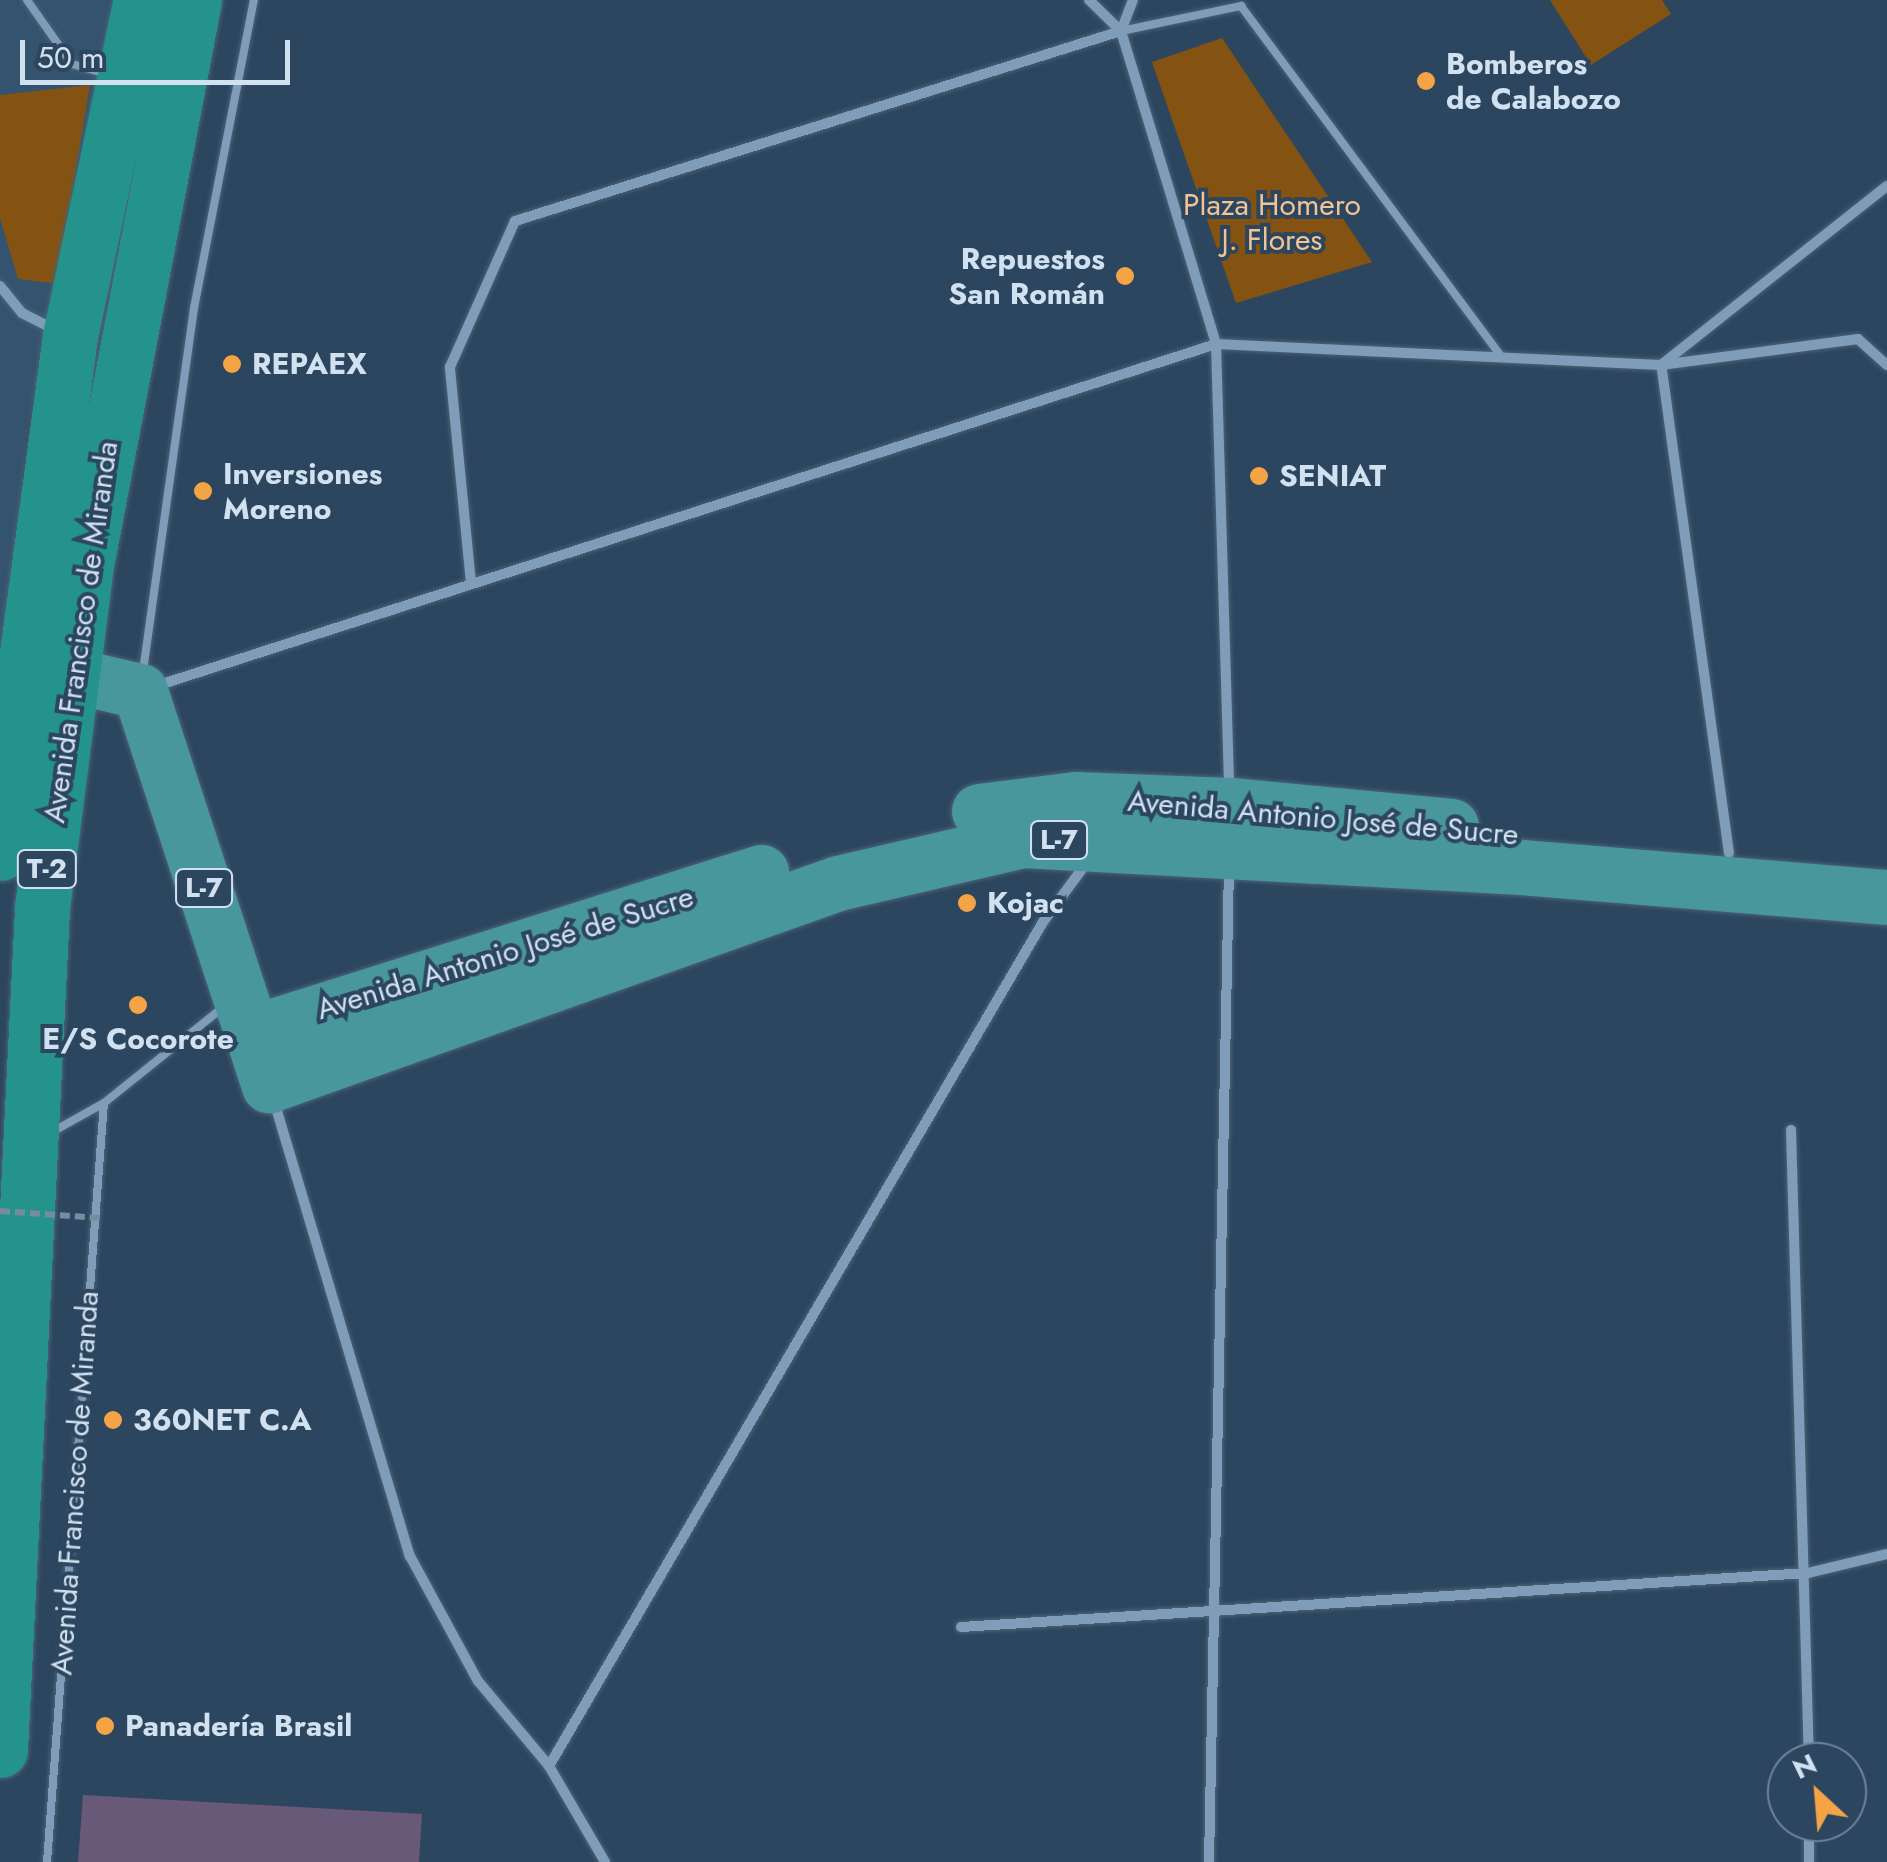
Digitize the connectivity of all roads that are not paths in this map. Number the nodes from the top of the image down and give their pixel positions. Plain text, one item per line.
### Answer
1 (27, 0) edge
2 (141, 0) edge
3 (194, 0) edge
4 (254, 0) edge
5 (1089, 0) edge
6 (1132, 0) edge
7 (1121, 31) junction
8 (124, 78) junction
9 (1887, 186) edge
10 (0, 286) edge
11 (70, 336) junction
12 (126, 344) junction
13 (1216, 344) junction
14 (1502, 358) junction
15 (1661, 365) junction
16 (1887, 365) edge
17 (60, 568) junction
18 (471, 584) junction
19 (71, 675) junction
20 (140, 692) junction
21 (1230, 827) junction
22 (1102, 841) junction
23 (0, 853) edge
24 (1729, 854) junction
25 (1887, 862) edge
26 (1887, 897) edge
27 (245, 1014) junction
28 (269, 1085) junction
29 (104, 1103) junction
30 (1792, 1130) dead end
31 (31, 1144) junction
32 (1887, 1554) edge
33 (5, 1571) edge
34 (1808, 1573) junction
35 (1210, 1610) junction
36 (961, 1626) dead end
37 (1809, 1742) edge
38 (0, 1750) edge
39 (548, 1766) junction
40 (46, 1862) edge
41 (605, 1862) edge
42 (1209, 1862) edge

1 - 8 lane
2 - 8 highway, Avenida Francisco de Miranda / T-2
3 - 12 highway, Avenida Francisco de Miranda / T-2
4 - 20 lane
5 - 7 street
6 - 7 street
7 - 13 street
7 - 14 lane
7 - 18 street
8 - 11 highway, Avenida Francisco de Miranda / T-2
9 - 15 street
10 - 11 street
11 - 12 highway
11 - 17 highway, Avenida Francisco de Miranda / T-2
12 - 17 highway, Avenida Francisco de Miranda / T-2
13 - 14 street
13 - 18 street
13 - 21 street
14 - 15 street
15 - 16 street
15 - 24 street
17 - 19 highway, Avenida Francisco de Miranda / T-2
17 - 23 highway, Avenida Francisco de Miranda / T-2
18 - 20 street
19 - 20 main road
19 - 31 highway, Avenida Francisco de Miranda / T-2
20 - 27 main road, L-7
21 - 22 main road, Avenida Antonio José de Sucre / L-7
21 - 24 main road, Avenida Antonio José de Sucre / L-7
21 - 26 main road, Avenida Antonio José de Sucre / L-7
21 - 27 main road, Avenida Antonio José de Sucre / L-7
21 - 35 street
22 - 28 main road, Avenida Antonio José de Sucre / L-7
22 - 39 street
24 - 25 main road, Avenida Antonio José de Sucre / L-7
27 - 28 main road, L-7
27 - 29 lane
28 - 39 street
29 - 31 lane
29 - 40 lane, Avenida Francisco de Miranda
30 - 34 street
31 - 33 highway, Avenida Francisco de Miranda / T-2
32 - 34 street
33 - 38 highway, Avenida Francisco de Miranda / T-2
34 - 35 street
34 - 37 street
35 - 36 street
35 - 42 street
39 - 41 street

